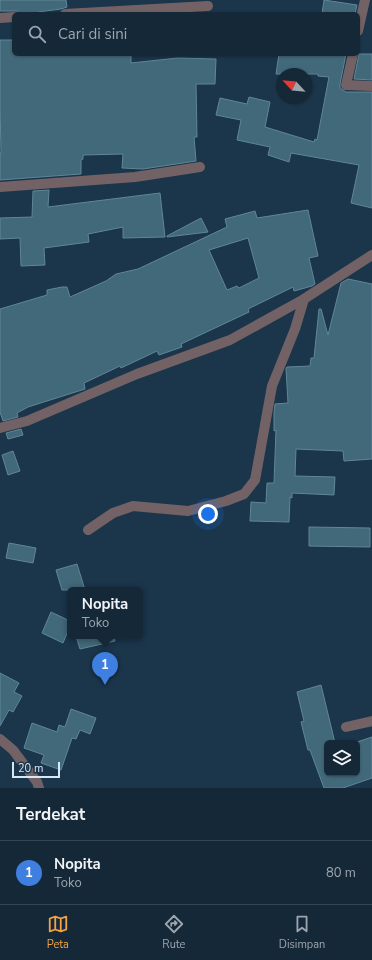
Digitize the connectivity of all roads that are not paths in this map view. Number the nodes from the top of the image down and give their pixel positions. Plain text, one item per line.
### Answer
1 (365, 0) edge
2 (208, 6) dead end
3 (101, 12) edge
4 (12, 17) edge
5 (0, 18) edge
6 (360, 22) edge
7 (353, 56) edge
8 (372, 86) edge
9 (200, 167) dead end
10 (0, 187) edge
11 (372, 255) edge
12 (304, 299) junction
13 (0, 428) edge
14 (88, 530) dead end
15 (372, 721) edge
16 (346, 726) dead end
17 (0, 739) edge
18 (39, 788) edge

1 - 6 street
2 - 3 street
4 - 5 street
7 - 8 street
9 - 10 street
11 - 12 street
12 - 13 street
12 - 14 street
15 - 16 street
17 - 18 street

